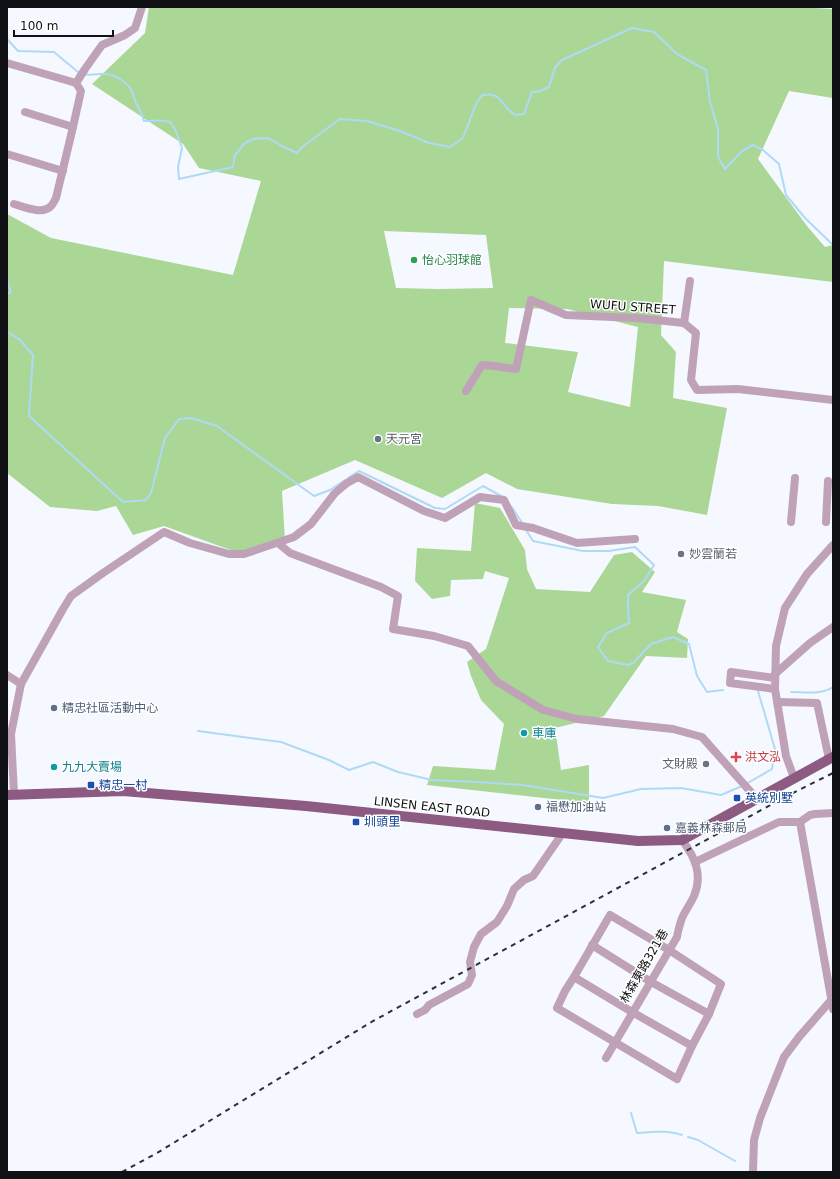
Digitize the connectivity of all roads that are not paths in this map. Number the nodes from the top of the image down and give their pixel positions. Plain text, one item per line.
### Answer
1 (142, 7) edge
2 (7, 63) edge
3 (76, 83) junction
4 (25, 112) dead end
5 (73, 127) junction
6 (7, 154) edge
7 (63, 171) junction
8 (14, 204) dead end
9 (690, 281) dead end
10 (684, 323) junction
11 (466, 391) dead end
12 (833, 400) edge
13 (795, 478) dead end
14 (828, 482) dead end
15 (791, 522) dead end
16 (826, 522) dead end
17 (635, 539) dead end
18 (278, 543) junction
19 (833, 545) edge
20 (833, 627) edge
21 (7, 675) edge
22 (775, 676) junction
23 (21, 684) junction
24 (775, 689) junction
25 (778, 702) junction
26 (831, 758) edge
27 (794, 778) junction
28 (11, 795) edge
29 (758, 799) junction
30 (833, 813) edge
31 (800, 822) junction
32 (562, 834) junction
33 (682, 840) junction
34 (695, 862) junction
35 (592, 945) junction
36 (669, 950) junction
37 (574, 977) junction
38 (650, 982) junction
39 (832, 999) edge
40 (833, 1009) edge
41 (632, 1012) junction
42 (417, 1014) dead end
43 (710, 1014) junction
44 (615, 1043) junction
45 (692, 1046) junction
46 (606, 1058) dead end
47 (753, 1172) edge

1 - 3 street
2 - 3 street
3 - 5 street
4 - 5 street
5 - 7 street
6 - 7 street
7 - 8 street
9 - 10 street
10 - 11 street, WUFU STREET
10 - 12 street, WUFU STREET
13 - 15 street
14 - 16 street
17 - 18 street
18 - 23 street
18 - 29 street
19 - 22 street
20 - 22 street
21 - 23 street
22 - 24 street
22 - 24 street
23 - 28 street
24 - 25 street
25 - 26 street
25 - 27 street
26 - 27 main road, LINSEN EAST ROAD
27 - 29 main road, LINSEN EAST ROAD
28 - 32 main road, LINSEN EAST ROAD
29 - 33 main road, LINSEN EAST ROAD
30 - 31 street
31 - 34 street
31 - 39 street
32 - 33 main road, LINSEN EAST ROAD
32 - 42 street
33 - 34 street, 林森東路321巷
34 - 36 street, 林森東路321巷
35 - 36 street
35 - 37 street
35 - 38 street
36 - 38 street, 林森東路321巷
36 - 43 street
37 - 41 street
37 - 44 street
38 - 41 street, 林森東路321巷
38 - 43 street
39 - 40 street
39 - 47 street
41 - 44 street, 林森東路321巷
41 - 45 street
43 - 45 street
44 - 45 street
44 - 46 street, 林森東路321巷

